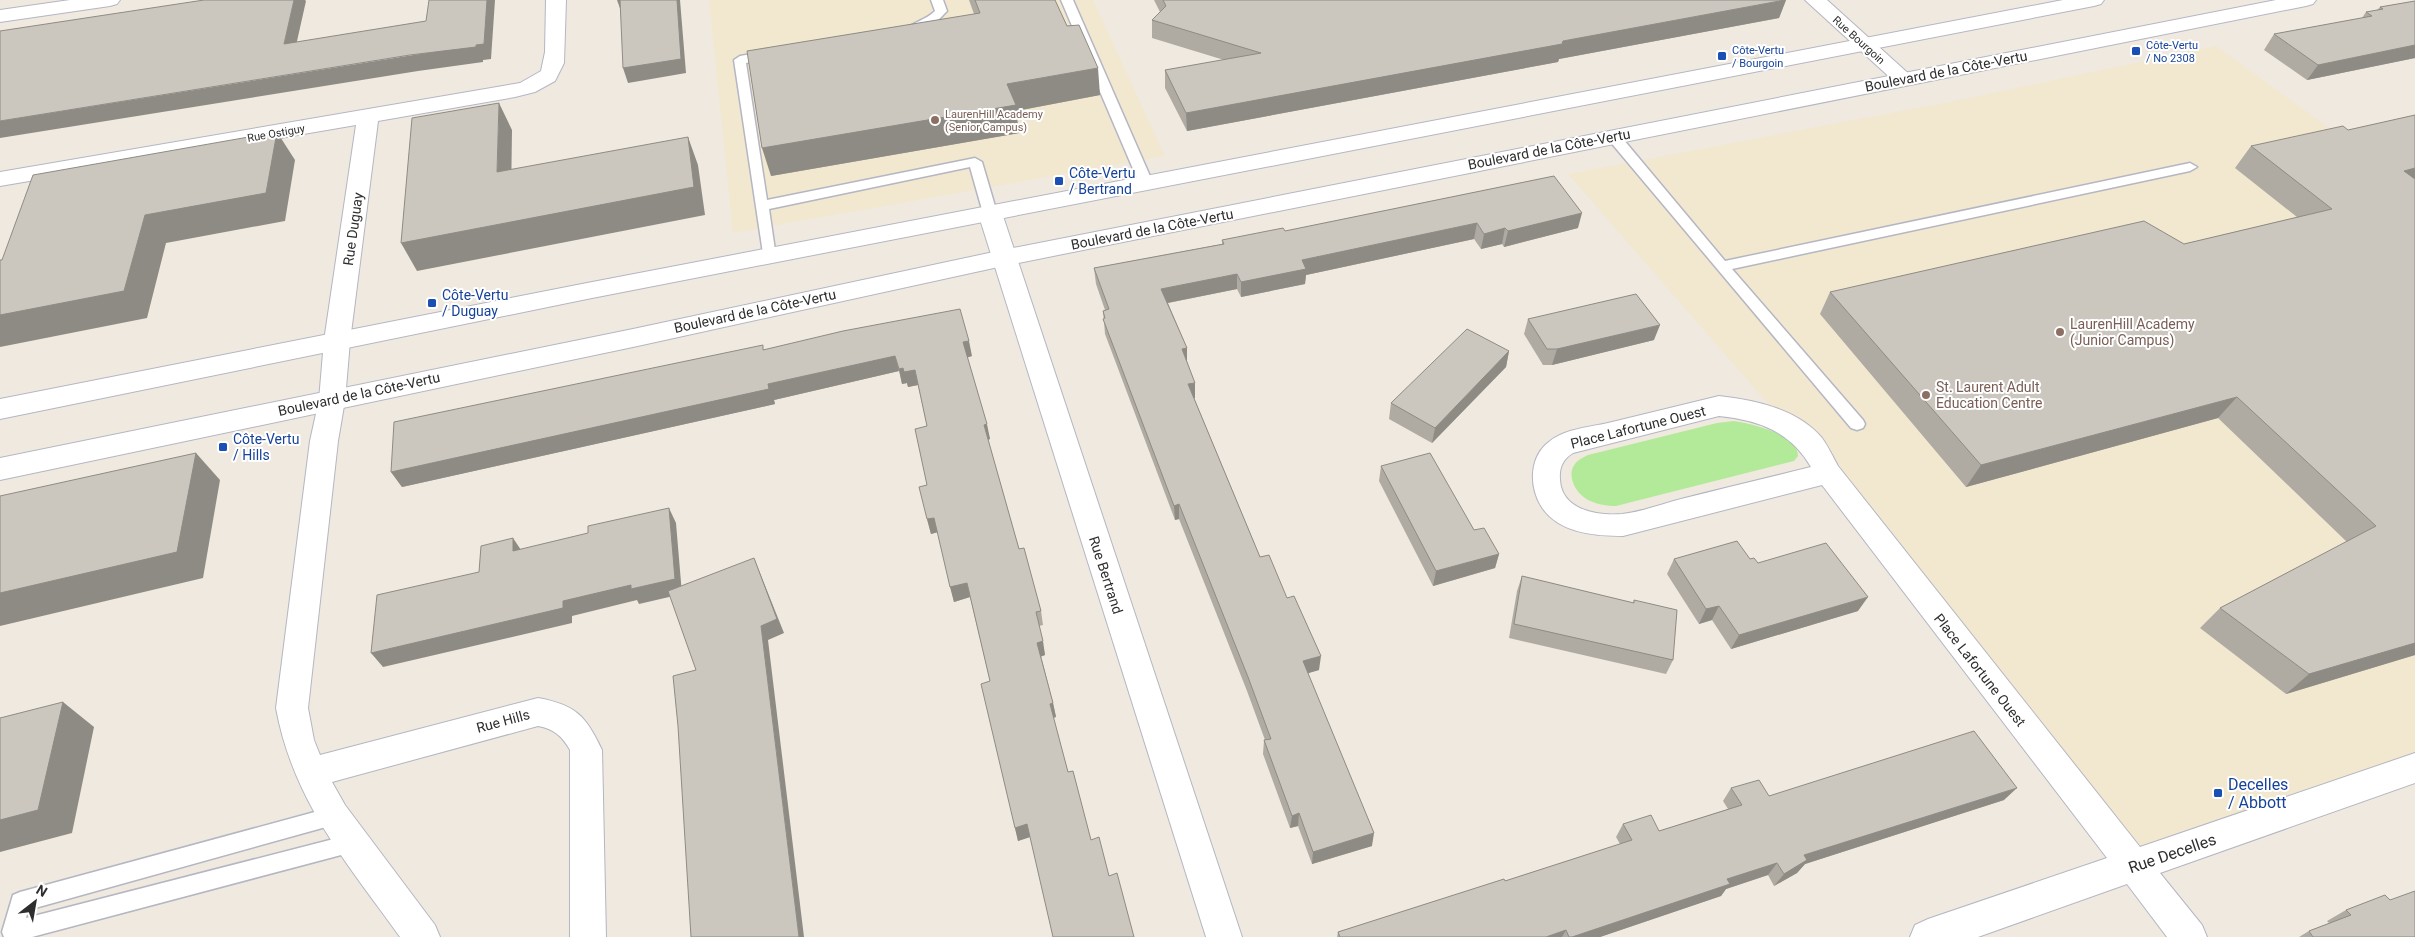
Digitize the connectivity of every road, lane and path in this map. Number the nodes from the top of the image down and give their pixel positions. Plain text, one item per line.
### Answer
1 (110, 0) edge
2 (556, 0) edge
3 (937, 0) edge
4 (1067, 0) edge
5 (1815, 0) edge
6 (2094, 0) edge
7 (2306, 0) edge
8 (0, 16) edge
9 (903, 31) edge
10 (1863, 45) junction
11 (779, 53) edge
12 (1903, 79) junction
13 (368, 117) junction
14 (1613, 136) junction
15 (2190, 167) dead end
16 (0, 179) edge
17 (1146, 183) junction
18 (762, 206) junction
19 (990, 213) junction
20 (769, 257) junction
21 (1003, 258) junction
22 (1722, 266) junction
23 (337, 341) junction
24 (332, 400) junction
25 (0, 409) edge
26 (1857, 424) dead end
27 (0, 469) edge
28 (1828, 473) junction
29 (2415, 768) edge
30 (310, 774) junction
31 (333, 816) junction
32 (353, 844) junction
33 (152, 866) junction
34 (2132, 866) junction
35 (146, 897) junction
36 (12, 918) edge
37 (422, 937) edge
38 (588, 937) edge
39 (1224, 937) edge
40 (1928, 937) edge
41 (2189, 937) edge

1 - 8 main road
2 - 13 main road, Rue Ostiguy
3 - 9 lane
4 - 17 lane
5 - 10 main road, Rue Bourgoin
6 - 10 main road
7 - 12 main road, Boulevard de la Côte-Vertu
10 - 12 main road, Rue Bourgoin
10 - 17 main road
11 - 18 lane
12 - 14 main road, Boulevard de la Côte-Vertu
13 - 16 main road, Rue Ostiguy
13 - 23 main road, Rue Duguay
14 - 21 main road, Boulevard de la Côte-Vertu
14 - 22 lane
15 - 22 lane
17 - 19 main road
18 - 19 lane
18 - 20 lane
19 - 20 main road
19 - 21 main road, Rue Bertrand
20 - 23 main road
21 - 24 main road, Boulevard de la Côte-Vertu
21 - 39 main road, Rue Bertrand
22 - 26 lane
23 - 24 main road
23 - 25 main road
24 - 27 main road, Boulevard de la Côte-Vertu
24 - 30 main road
28 - 28 main road, Place Lafortune Ouest
28 - 34 main road, Place Lafortune Ouest
29 - 34 main road, Rue Decelles
30 - 31 main road
30 - 38 main road, Rue Hills
31 - 32 main road
31 - 33 lane
32 - 35 lane
32 - 37 main road
33 - 35 lane
33 - 36 lane
34 - 40 main road, Rue Decelles
34 - 41 main road, Place Lafortune Ouest
35 - 36 lane

